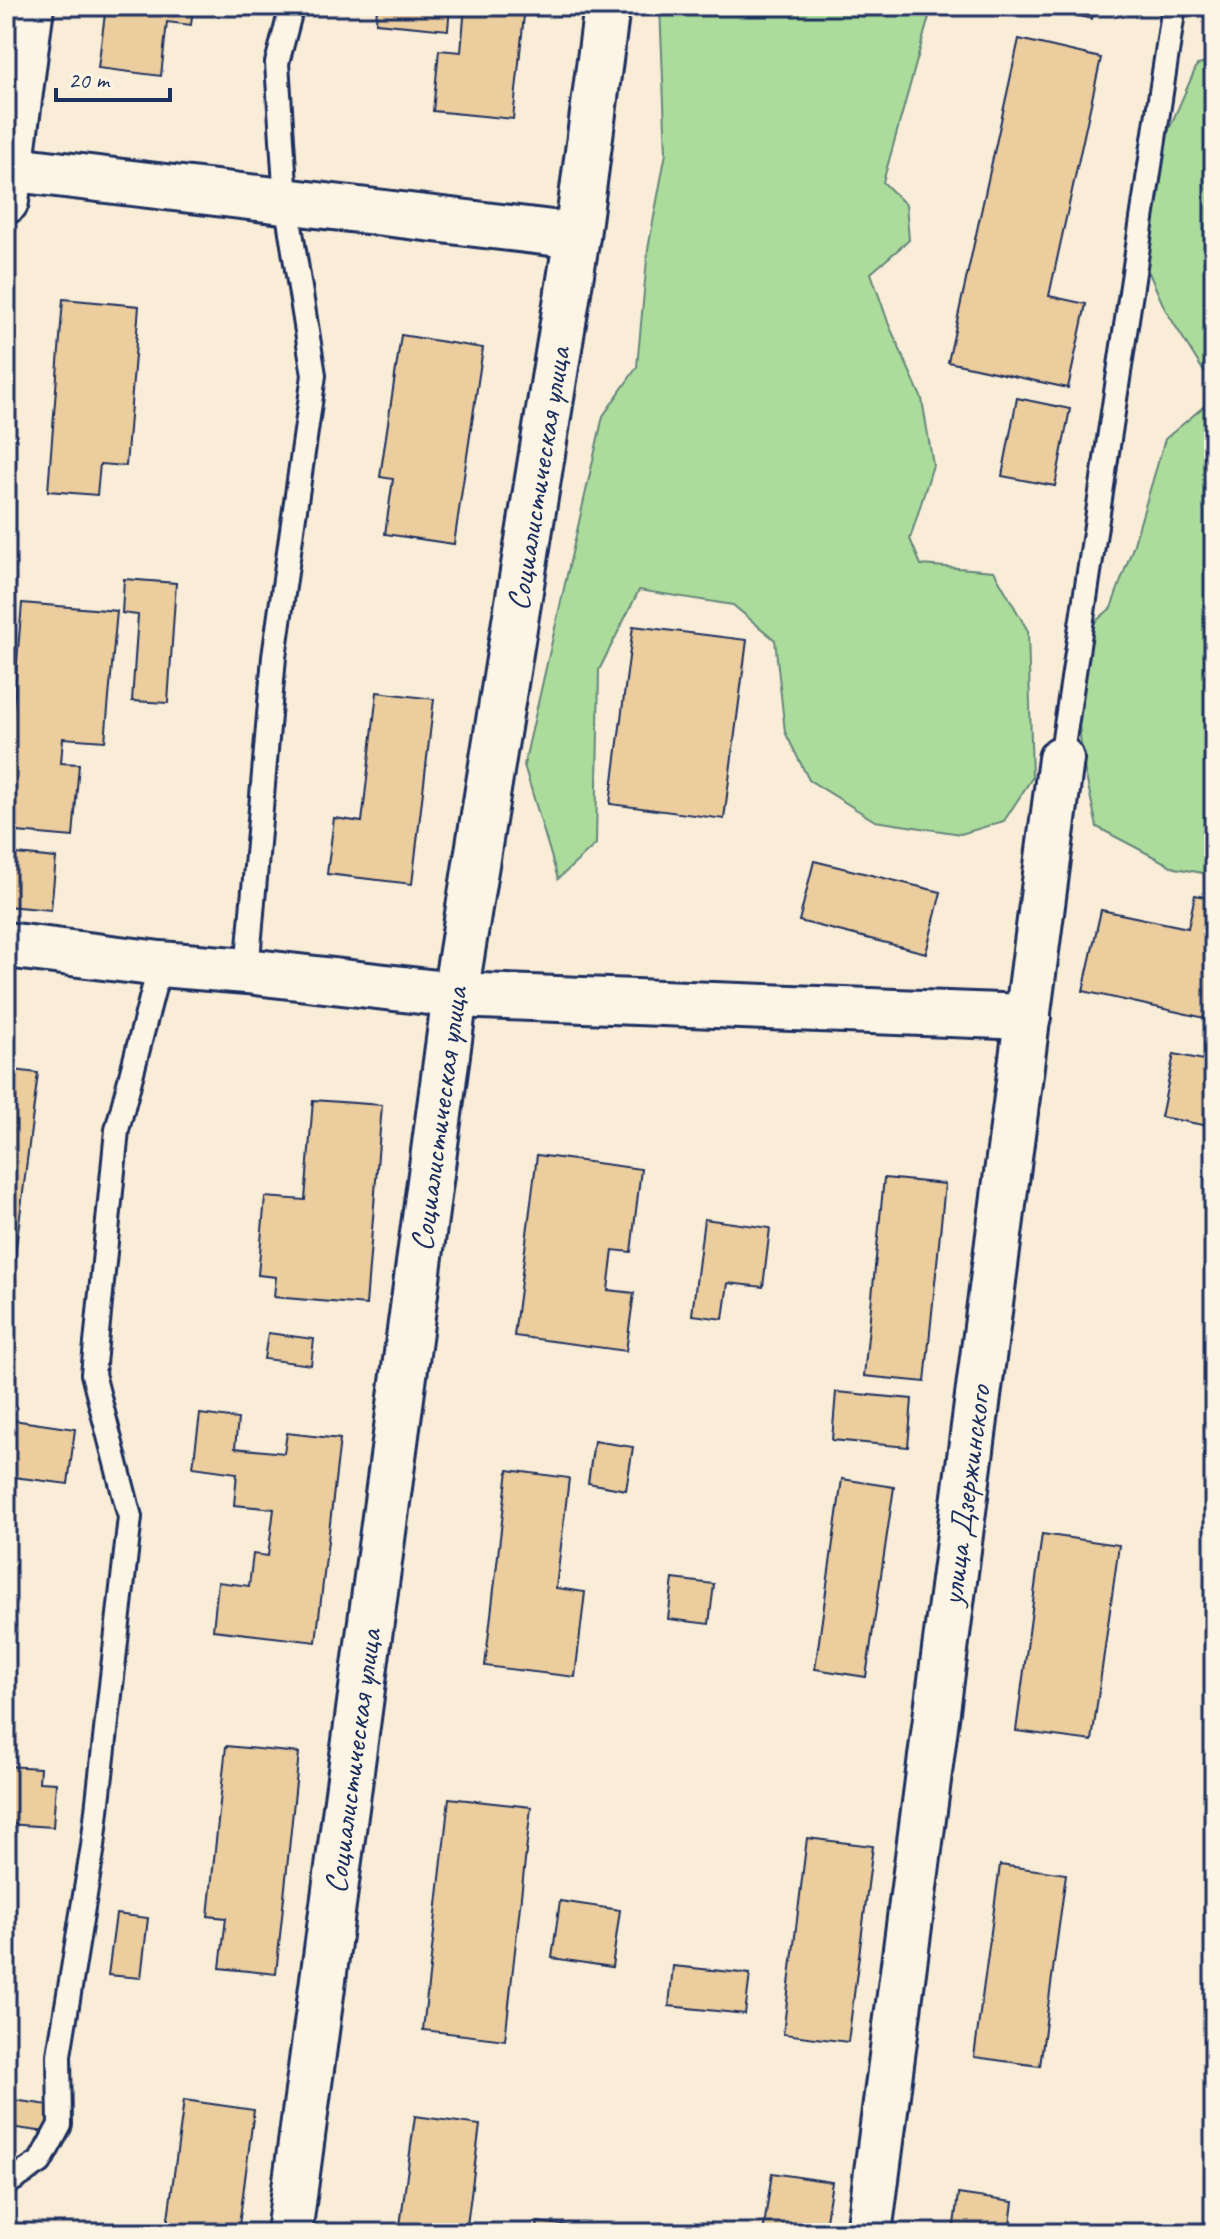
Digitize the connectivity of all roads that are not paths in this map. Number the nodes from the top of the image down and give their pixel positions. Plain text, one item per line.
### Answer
1 (31, 6) edge
2 (292, 6) edge
3 (607, 6) edge
4 (1174, 6) edge
5 (7, 179) edge
6 (286, 201) junction
7 (577, 236) junction
8 (1061, 759) joint
9 (6, 945) edge
10 (160, 964) junction
11 (247, 971) junction
12 (455, 995) junction
13 (1028, 1017) junction
14 (6, 2184) edge
15 (289, 2233) edge
16 (869, 2233) edge

1 - 5 street
2 - 6 lane
3 - 7 street, Социалистическая улица
4 - 8 lane
5 - 6 street
6 - 7 street
6 - 11 lane
7 - 12 street, Социалистическая улица
8 - 13 street, улица Дзержинского
9 - 10 street
10 - 11 street
10 - 14 lane
11 - 12 street
12 - 13 street
12 - 15 street, Социалистическая улица
13 - 16 street, улица Дзержинского

